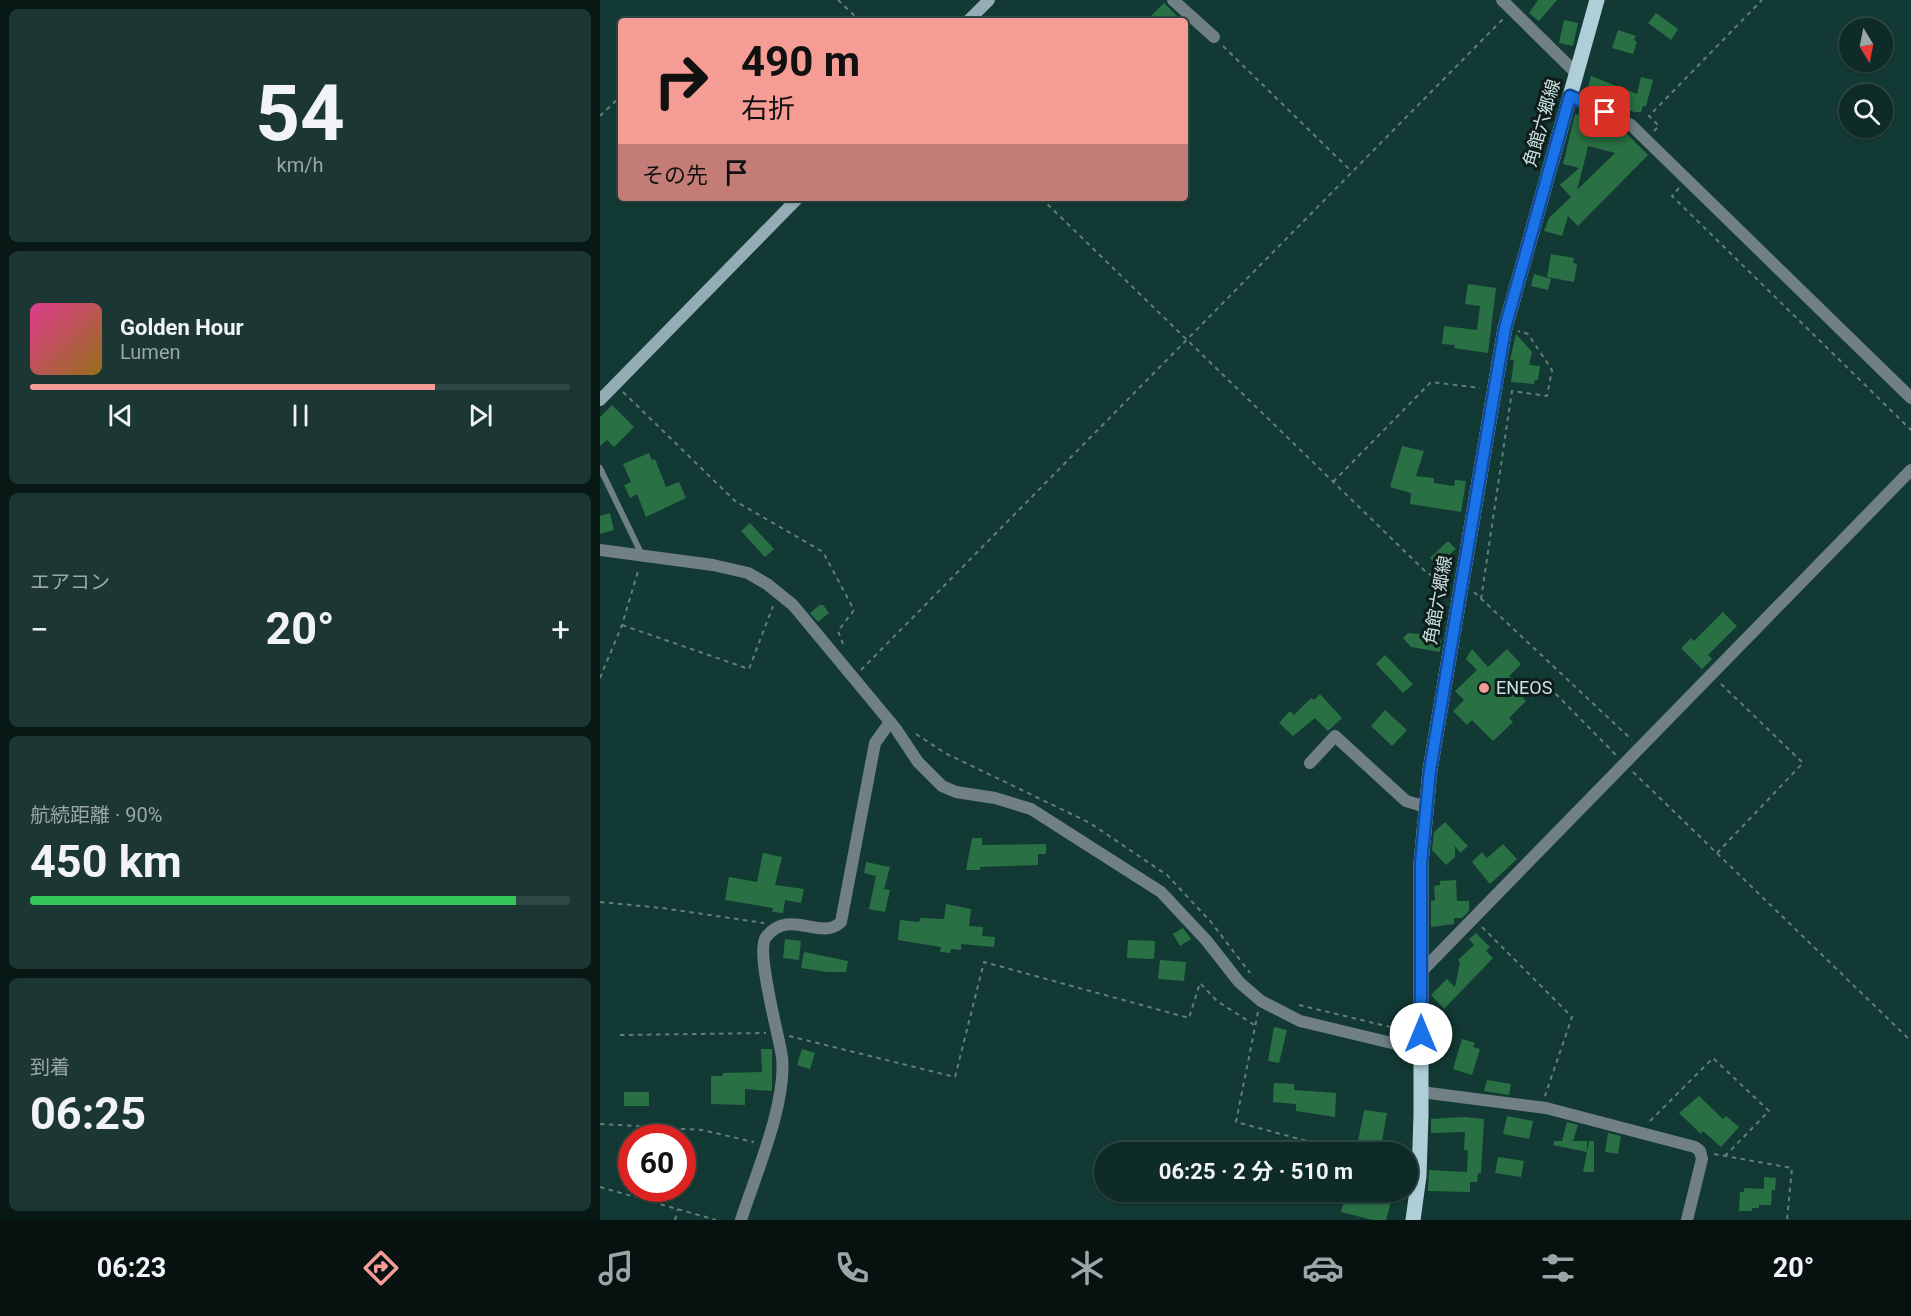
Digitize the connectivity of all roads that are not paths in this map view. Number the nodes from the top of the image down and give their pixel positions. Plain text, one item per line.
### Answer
1 (989, 0) edge
2 (1173, 0) edge
3 (1502, 0) edge
4 (1597, 0) edge
5 (971, 18) edge
6 (1214, 37) road end
7 (1576, 73) junction
8 (1570, 96) junction
9 (795, 201) edge
10 (1911, 398) edge
11 (600, 400) edge
12 (600, 468) edge
13 (1911, 470) edge
14 (600, 550) edge
15 (643, 556) junction
16 (890, 722) junction
17 (1310, 763) dead end
18 (1426, 807) junction
19 (1420, 973) junction
20 (1421, 1050) junction
21 (1421, 1092) junction
22 (741, 1220) edge
23 (1413, 1220) edge
24 (1687, 1220) edge

1 - 5 street
2 - 6 street
3 - 7 street
4 - 7 main road, 角館六郷線
7 - 8 main road, 角館六郷線
8 - 10 street
8 - 18 main road, 角館六郷線
9 - 11 street
12 - 15 lane
13 - 19 street
14 - 15 street
15 - 16 street
16 - 20 street
16 - 22 street
17 - 18 street
18 - 19 main road, 角館六郷線
19 - 20 main road, 角館六郷線
20 - 21 main road, 角館六郷線
21 - 23 main road, 角館六郷線
21 - 24 street

